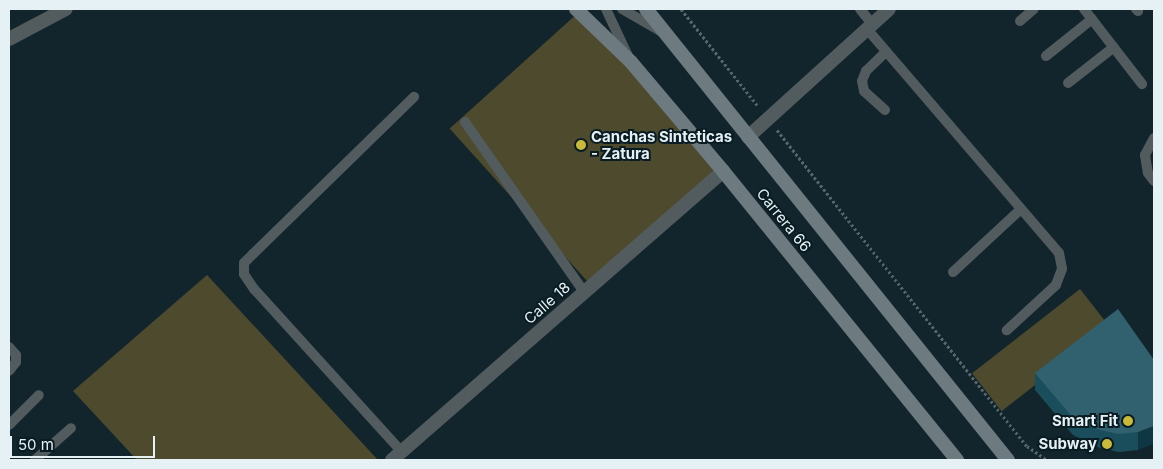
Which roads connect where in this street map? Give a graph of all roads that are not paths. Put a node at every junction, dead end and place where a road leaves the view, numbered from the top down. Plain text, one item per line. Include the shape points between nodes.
1 (66, 9) edge
2 (576, 9) edge
3 (606, 9) edge
4 (622, 9) edge
5 (646, 9) edge
6 (860, 9) edge
7 (889, 9) edge
8 (1034, 9) edge
9 (1084, 9) edge
10 (1092, 18) junction
11 (1020, 21) dead end
12 (869, 26) junction
13 (667, 36) junction
14 (9, 39) edge
15 (1114, 47) junction
16 (886, 52) junction
17 (1046, 56) dead end
18 (630, 62) junction
19 (1068, 83) dead end
20 (1142, 84) dead end
21 (414, 97) dead end
22 (885, 110) dead end
23 (465, 122) dead end
24 (748, 137) junction
25 (1154, 138) edge
26 (723, 172) junction
27 (1154, 181) edge
28 (1020, 210) junction
29 (954, 272) dead end
30 (584, 292) junction
31 (1008, 330) dead end
32 (9, 347) edge
33 (9, 371) edge
34 (39, 395) dead end
35 (9, 425) edge
36 (70, 428) dead end
37 (397, 456) edge
38 (35, 460) edge
39 (957, 460) edge
40 (1008, 460) edge

1 - 14 street
2 - 18 main road, Carrera 66
3 - 18 lane
4 - 13 lane
5 - 13 main road, Carrera 66
6 - 12 lane
7 - 12 street
8 - 11 lane
9 - 10 lane
10 - 15 lane
10 - 17 lane
12 - 16 lane
12 - 24 street
13 - 24 main road, Carrera 66
15 - 19 lane
15 - 20 lane
16 - 22 lane via 866,72 862,81 864,91
16 - 28 lane
18 - 26 main road, Carrera 66
21 - 37 lane via 244,263 244,274 254,289
23 - 30 lane
24 - 40 main road, Carrera 66
25 - 27 lane via 1145,155 1148,173
26 - 30 street, Calle 18
26 - 39 main road, Carrera 66
28 - 29 lane
28 - 31 lane via 1059,253 1062,270 1056,284
30 - 37 street, Calle 18
32 - 33 lane via 16,355 16,362
34 - 35 lane
36 - 38 lane

